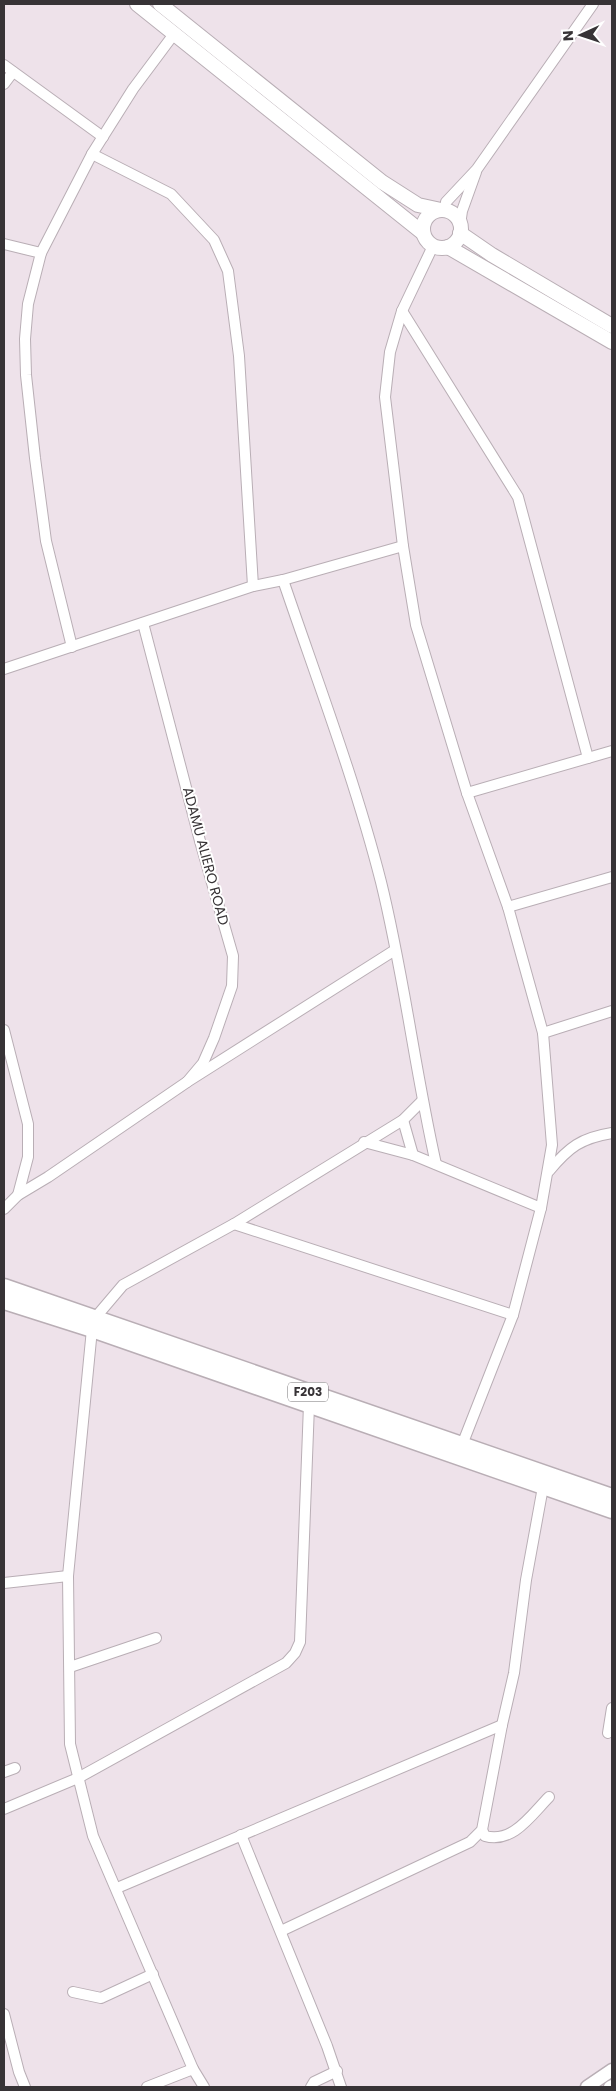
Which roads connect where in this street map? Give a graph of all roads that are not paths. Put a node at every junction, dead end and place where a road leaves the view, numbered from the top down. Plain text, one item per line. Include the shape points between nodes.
1 (137, 4) edge
2 (160, 4) edge
3 (593, 4) edge
4 (172, 14) junction
5 (169, 30) junction
6 (4, 65) edge
7 (13, 72) junction
8 (4, 84) edge
9 (103, 137) junction
10 (92, 154) junction
11 (477, 169) junction
12 (443, 210) junction
13 (460, 229) junction
14 (423, 233) junction
15 (4, 244) edge
16 (433, 246) junction
17 (448, 247) junction
18 (41, 253) junction
19 (402, 311) junction
20 (612, 326) edge
21 (612, 342) edge
22 (403, 546) junction
23 (283, 580) junction
24 (253, 586) junction
25 (144, 623) junction
26 (72, 647) junction
27 (4, 668) edge
28 (612, 751) edge
29 (588, 758) junction
30 (467, 793) junction
31 (612, 877) edge
32 (508, 907) junction
33 (395, 950) junction
34 (612, 1011) edge
35 (4, 1030) edge
36 (543, 1033) junction
37 (186, 1082) junction
38 (422, 1101) junction
39 (403, 1120) junction
40 (612, 1133) edge
41 (364, 1142) junction
42 (413, 1155) junction
43 (436, 1164) junction
44 (548, 1172) junction
45 (18, 1195) junction
46 (541, 1208) junction
47 (4, 1209) edge
48 (234, 1224) junction
49 (4, 1287) edge
50 (4, 1301) edge
51 (513, 1315) junction
52 (94, 1324) junction
53 (309, 1405) junction
54 (462, 1445) junction
55 (543, 1486) junction
56 (612, 1497) edge
57 (612, 1510) edge
58 (68, 1576) junction
59 (4, 1583) edge
60 (156, 1638) dead end
61 (70, 1667) junction
62 (612, 1708) edge
63 (502, 1725) junction
64 (608, 1733) dead end
65 (15, 1768) dead end
66 (4, 1772) edge
67 (78, 1778) junction
68 (550, 1797) dead end
69 (4, 1809) edge
70 (482, 1830) junction
71 (241, 1835) junction
72 (117, 1888) junction
73 (280, 1931) junction
74 (153, 1974) junction
75 (72, 1992) dead end
76 (4, 2014) edge
77 (193, 2069) junction
78 (612, 2070) edge
79 (337, 2071) junction
80 (25, 2087) edge
81 (147, 2087) edge
82 (204, 2087) edge
83 (311, 2087) edge
84 (341, 2087) edge
85 (587, 2087) edge

1 - 5 main road
2 - 4 main road
3 - 11 street
4 - 5 main road
4 - 12 main road via 382,182 418,205
5 - 9 street
5 - 14 main road
6 - 7 street
7 - 8 street
7 - 9 street
9 - 10 street
10 - 18 street
10 - 24 street via 171,194 214,240 228,271 239,356
11 - 12 street via 446,202
11 - 13 street via 462,211
12 - 13 main road via 457,218
12 - 14 main road via 427,216
13 - 17 main road via 454,244
13 - 20 main road via 492,255
14 - 16 main road
15 - 18 street
16 - 17 main road
16 - 19 street
17 - 21 main road
18 - 26 street via 28,304 26,374 46,541
19 - 22 street via 390,352 385,397
19 - 29 street via 518,497
22 - 23 street
22 - 30 street via 416,625
23 - 24 street
23 - 33 street via 365,821
24 - 25 street
25 - 26 street
25 - 37 street, ADAMU ALIERO ROAD via 233,956 232,986 214,1038 203,1063
26 - 27 street
28 - 29 street
29 - 30 street
30 - 32 street
31 - 32 street
32 - 36 street
33 - 37 street
33 - 38 street
34 - 36 street
35 - 45 street via 28,1124 28,1157
36 - 44 street via 552,1145
37 - 45 street
38 - 39 street
38 - 43 street
39 - 41 street
39 - 42 street
40 - 44 street via 580,1142 565,1152
41 - 42 street
41 - 48 street
42 - 43 street
43 - 46 street
44 - 46 street
45 - 47 street
46 - 51 street
48 - 51 street
48 - 52 street via 123,1284
49 - 52 main road, F203
50 - 52 main road, F203
51 - 54 street
52 - 53 main road, F203
52 - 54 main road, F203
52 - 58 street
53 - 55 main road, F203
53 - 67 street via 300,1642 295,1653 286,1663
54 - 56 main road, F203
55 - 57 main road, F203
55 - 63 street via 514,1673
58 - 59 street
58 - 61 street
60 - 61 street
61 - 67 street via 70,1744
62 - 64 street
63 - 70 street
63 - 71 street
65 - 66 street
67 - 69 street
67 - 72 street via 93,1836
68 - 70 street via 514,1832 504,1837 485,1836
70 - 73 street via 470,1842
71 - 72 street
71 - 73 street
72 - 74 street
73 - 79 street
74 - 75 street via 101,1998
74 - 77 street
76 - 80 street
77 - 81 street
77 - 82 street
78 - 85 street
79 - 83 street via 314,2082
79 - 84 street

